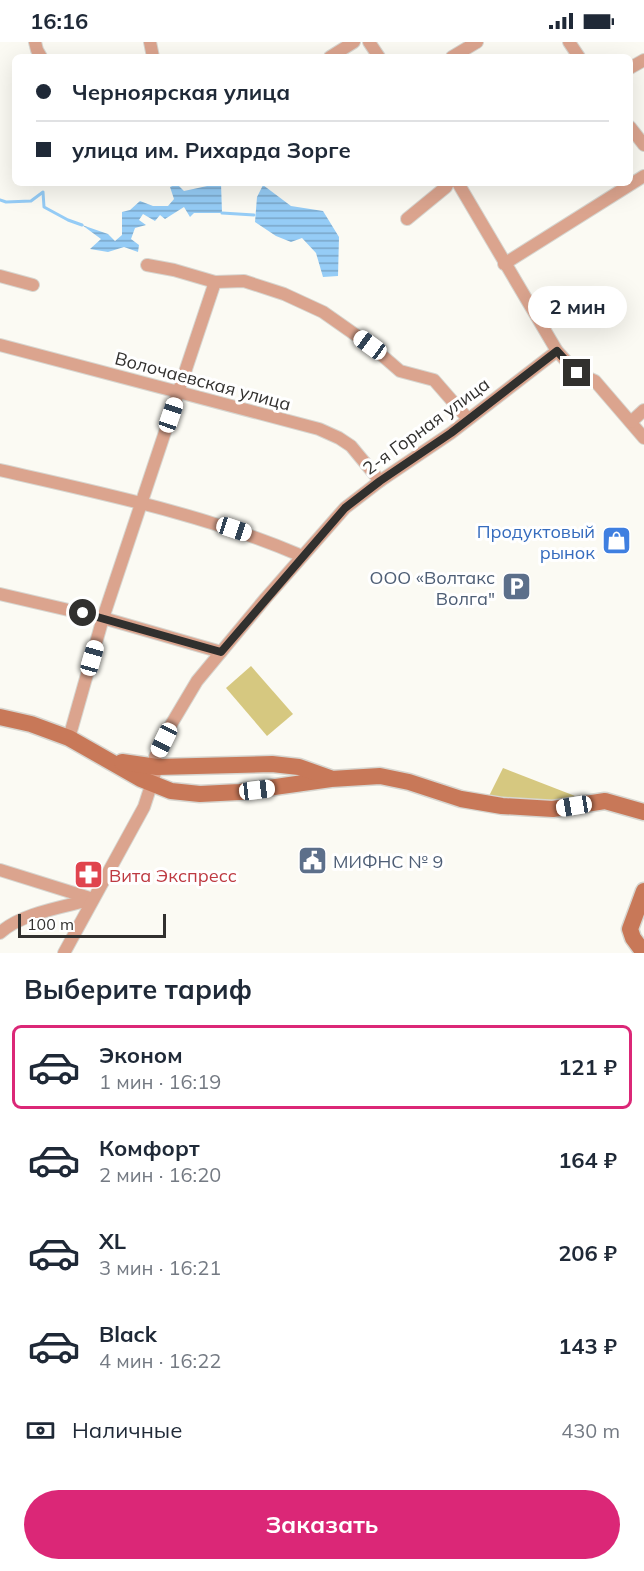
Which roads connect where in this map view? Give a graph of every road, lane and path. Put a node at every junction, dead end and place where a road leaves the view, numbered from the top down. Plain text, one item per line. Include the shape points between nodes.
1 (354, 42) edge
2 (477, 42) edge
3 (335, 54) edge
4 (457, 54) edge
5 (633, 132) edge
6 (644, 145) edge
7 (446, 186) edge
8 (460, 186) edge
9 (628, 186) edge
10 (407, 219) dead end
11 (504, 264) junction
12 (147, 265) dead end
13 (0, 276) edge
14 (215, 282) junction
15 (33, 285) dead end
16 (0, 345) edge
17 (557, 351) junction
18 (178, 393) junction
19 (644, 410) edge
20 (468, 419) junction
21 (631, 422) junction
22 (644, 438) edge
23 (0, 470) edge
24 (380, 481) junction
25 (141, 502) junction
26 (302, 556) junction
27 (0, 594) edge
28 (104, 618) junction
29 (221, 652) junction
30 (0, 717) edge
31 (69, 738) junction
32 (155, 775) junction
33 (331, 778) junction
34 (644, 812) edge
35 (0, 870) edge
36 (644, 891) edge
37 (93, 899) junction
38 (0, 933) edge
39 (64, 953) edge
40 (644, 953) edge

1 - 3 street
2 - 4 street
5 - 6 street
7 - 10 street
8 - 11 street
9 - 11 street
11 - 17 street
12 - 14 street
13 - 15 street
14 - 18 street
14 - 20 street via 244,281 323,312 400,371 434,380
16 - 18 street, Волочаевская улица
17 - 20 street, 2-я Горная улица
17 - 21 street via 577,373 595,381
18 - 24 street, Волочаевская улица via 319,429 351,446
18 - 25 street
19 - 21 street
20 - 24 street, 2-я Горная улица
21 - 22 street
23 - 25 street
24 - 26 street, 2-я Горная улица via 345,508
25 - 26 street via 256,536
25 - 28 street
26 - 29 street, 2-я Горная улица
27 - 28 street
28 - 29 street
28 - 31 street
29 - 32 street, 2-я Горная улица via 197,681 172,723 155,757
30 - 31 street
31 - 32 street via 103,758
32 - 33 street via 272,764 299,767
32 - 33 street via 171,791 200,794 274,788
32 - 37 street, 2-я Горная улица via 139,816
33 - 34 street via 387,776 461,799 515,808 553,809 605,801
35 - 37 street
36 - 40 street via 630,929
37 - 38 street via 22,918
37 - 39 street, 2-я Горная улица

